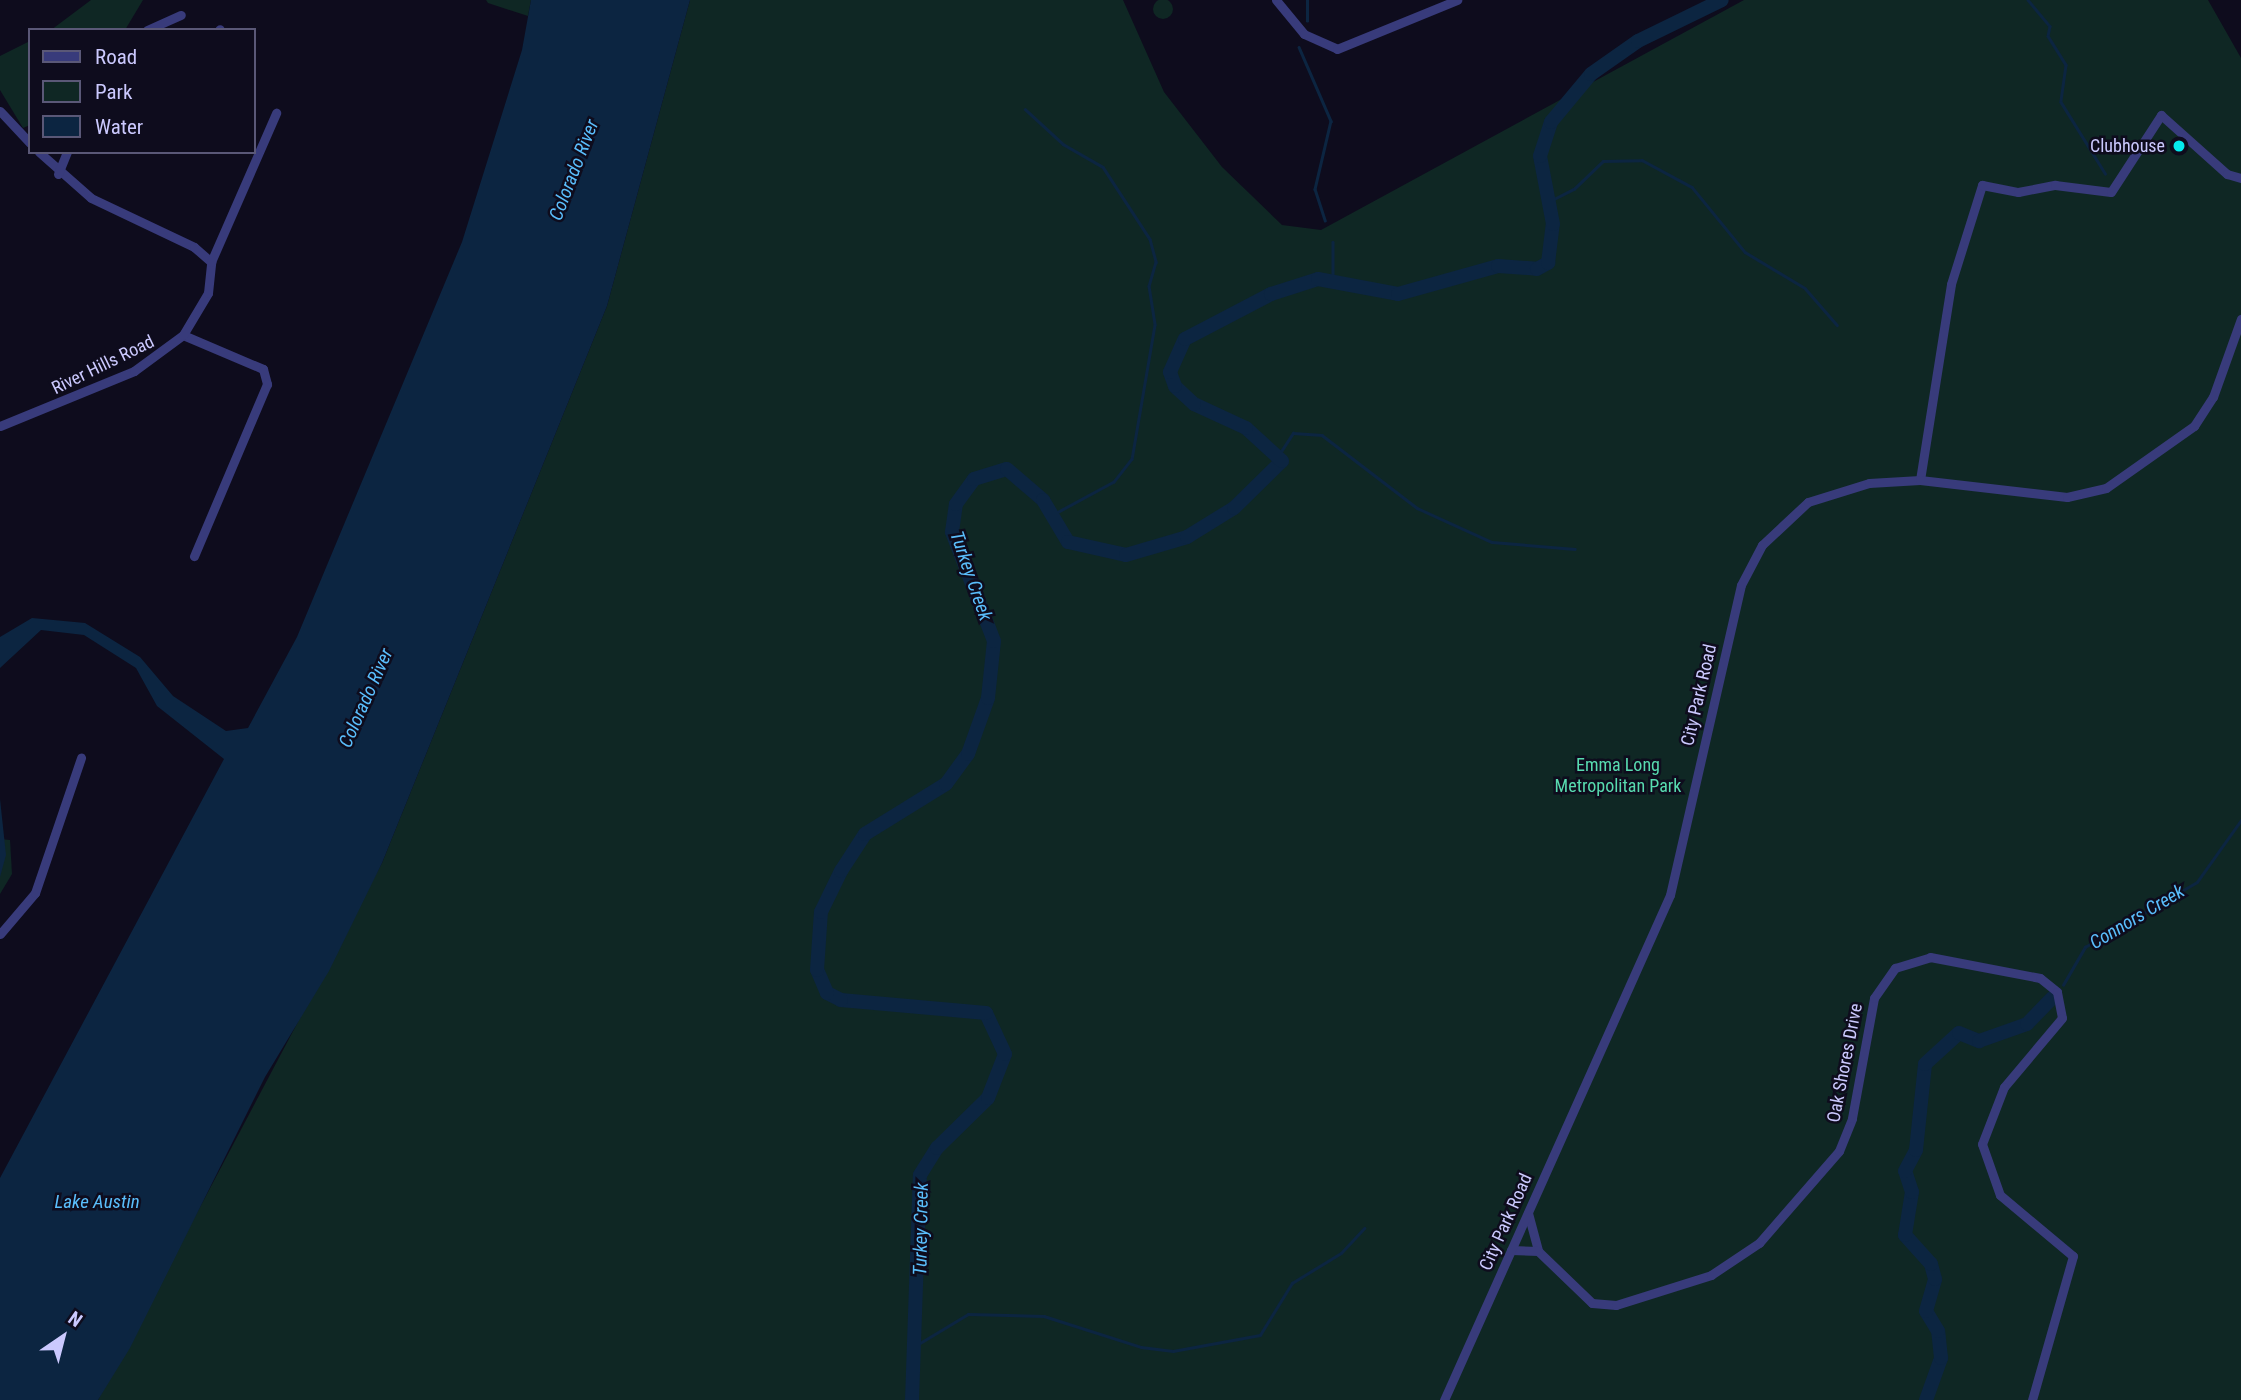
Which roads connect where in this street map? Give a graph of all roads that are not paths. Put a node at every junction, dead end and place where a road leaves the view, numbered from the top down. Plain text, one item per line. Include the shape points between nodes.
1 (1276, 0) edge
2 (1457, 0) edge
3 (181, 15) dead end
4 (161, 23) junction
5 (151, 28) edge
6 (169, 28) edge
7 (0, 111) edge
8 (276, 113) dead end
9 (28, 141) edge
10 (41, 154) edge
11 (66, 154) edge
12 (58, 174) junction
13 (2241, 178) edge
14 (211, 262) junction
15 (2241, 319) edge
16 (183, 335) junction
17 (0, 426) edge
18 (1920, 480) junction
19 (194, 556) dead end
20 (81, 758) dead end
21 (0, 934) edge
22 (1528, 1211) junction
23 (1511, 1250) junction
24 (1538, 1251) junction
25 (1444, 1400) edge
26 (2032, 1400) edge

1 - 2 street via 1304,34 1337,49
3 - 4 street
4 - 5 street
4 - 6 street
7 - 9 street
8 - 14 street, River Hills Road
10 - 12 street
11 - 12 street
12 - 14 street
13 - 18 street via 2227,174 2161,115 2111,192 1982,186 1951,284
14 - 16 street, River Hills Road via 208,293
15 - 18 street, City Park Road via 2213,397 2194,426 2114,484 2067,497
16 - 17 street, River Hills Road via 134,371
16 - 19 street via 263,369 267,384
18 - 22 street, City Park Road via 1850,486 1808,502 1771,533 1747,570 1670,895
20 - 21 street via 36,893
22 - 23 street, City Park Road
22 - 24 street, Oak Shores Drive
23 - 24 street
23 - 25 street, City Park Road
24 - 26 street, Oak Shores Drive via 1567,1285 1598,1306 1678,1288 1725,1268 1759,1243 1839,1151 1852,1118 1874,998 1895,968 1930,957 2040,978 2057,992 2062,1018 2004,1087 1982,1144 2000,1195 2073,1256

